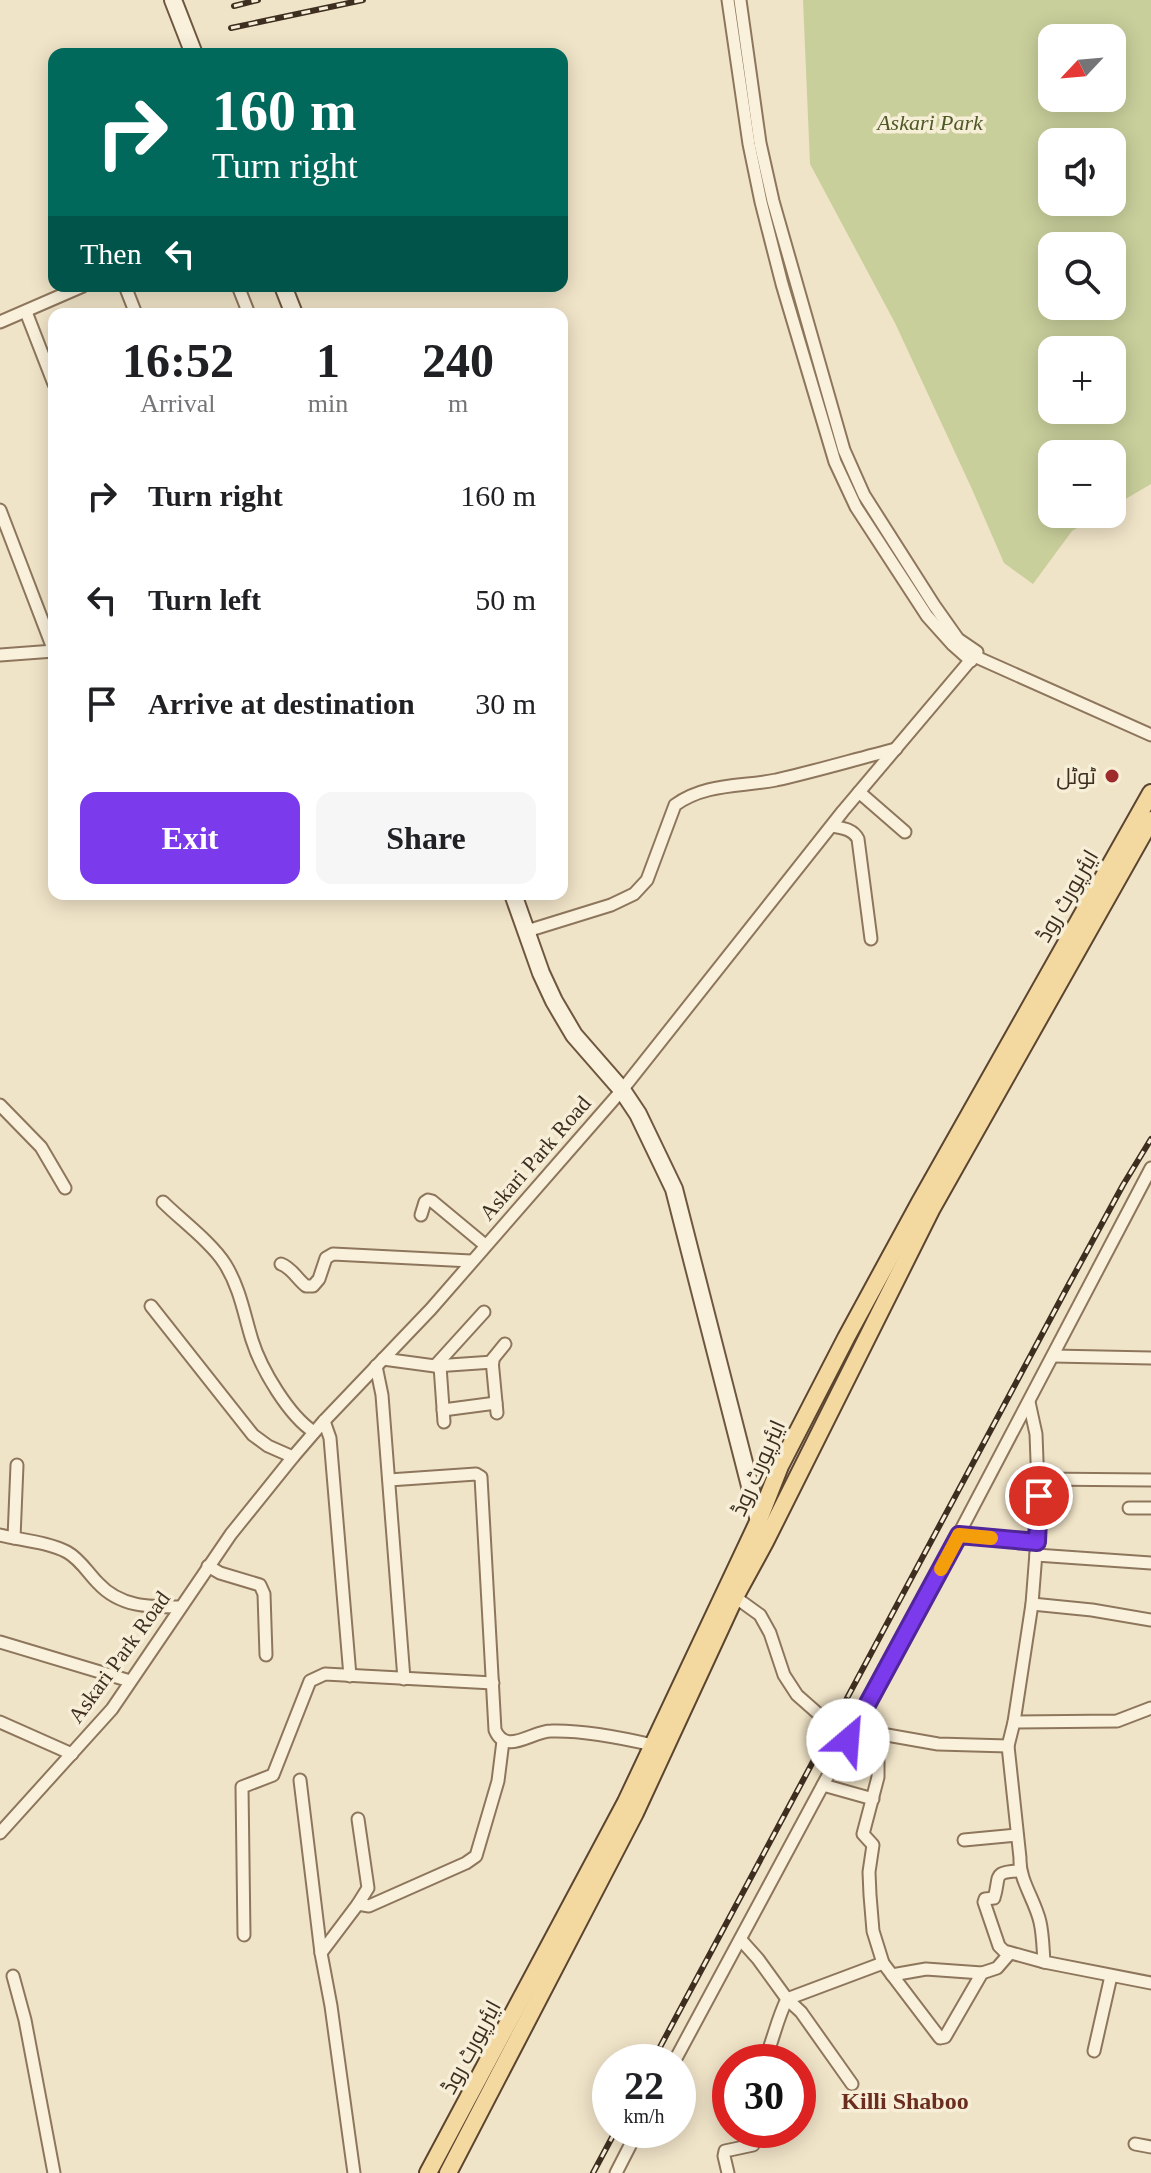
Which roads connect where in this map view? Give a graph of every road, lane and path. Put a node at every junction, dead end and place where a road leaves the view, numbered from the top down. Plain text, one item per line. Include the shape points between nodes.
1 (173, 0) edge
2 (728, 0) edge
3 (740, 0) edge
4 (192, 48) edge
5 (70, 292) edge
6 (26, 312) junction
7 (0, 322) edge
8 (48, 369) edge
9 (0, 510) edge
10 (48, 635) edge
11 (48, 651) edge
12 (0, 655) edge
13 (974, 656) junction
14 (1151, 735) edge
15 (896, 749) junction
16 (859, 792) junction
17 (1151, 793) edge
18 (1151, 820) edge
19 (832, 826) junction
20 (905, 832) dead end
21 (515, 900) edge
22 (527, 931) junction
23 (871, 939) dead end
24 (622, 1090) junction
25 (0, 1105) edge
26 (1151, 1168) edge
27 (65, 1188) dead end
28 (163, 1202) dead end
29 (421, 1215) dead end
30 (485, 1245) junction
31 (471, 1261) junction
32 (281, 1264) dead end
33 (151, 1306) dead end
34 (484, 1312) dead end
35 (505, 1344) dead end
36 (1053, 1356) junction
37 (1151, 1358) edge
38 (493, 1362) junction
39 (379, 1363) junction
40 (437, 1366) junction
41 (1029, 1401) junction
42 (324, 1421) junction
43 (314, 1432) junction
44 (293, 1457) junction
45 (17, 1465) dead end
46 (1038, 1479) junction
47 (389, 1480) junction
48 (1151, 1480) edge
49 (1129, 1508) dead end
50 (1151, 1508) edge
51 (758, 1522) junction
52 (0, 1535) edge
53 (959, 1535) junction
54 (14, 1538) junction
55 (765, 1542) junction
56 (1037, 1542) junction
57 (1036, 1555) junction
58 (1151, 1563) edge
59 (208, 1566) junction
60 (735, 1597) junction
61 (1032, 1604) junction
62 (179, 1607) junction
63 (1151, 1620) edge
64 (0, 1642) edge
65 (266, 1655) dead end
66 (350, 1676) junction
67 (404, 1679) junction
68 (130, 1681) junction
69 (493, 1683) junction
70 (1151, 1708) edge
71 (0, 1722) edge
72 (1014, 1722) junction
73 (850, 1734) junction
74 (876, 1734) junction
75 (503, 1741) junction
76 (653, 1745) junction
77 (1008, 1746) junction
78 (72, 1754) junction
79 (300, 1780) dead end
80 (823, 1785) junction
81 (873, 1799) junction
82 (358, 1819) dead end
83 (0, 1833) edge
84 (1017, 1835) junction
85 (964, 1840) dead end
86 (1020, 1871) junction
87 (358, 1904) junction
88 (244, 1935) dead end
89 (741, 1940) junction
90 (321, 1953) junction
91 (1010, 1953) junction
92 (1044, 1962) junction
93 (883, 1963) junction
94 (982, 1973) junction
95 (892, 1975) junction
96 (13, 1976) dead end
97 (1111, 1976) junction
98 (1151, 1983) edge
99 (787, 1999) junction
100 (684, 2044) edge
101 (772, 2044) edge
102 (1094, 2051) dead end
103 (852, 2084) dead end
104 (1135, 2144) dead end
105 (1151, 2147) edge
106 (629, 2148) edge
107 (739, 2148) edge
108 (54, 2173) edge
109 (354, 2173) edge
110 (428, 2173) edge
111 (448, 2173) edge
112 (616, 2173) edge
113 (728, 2173) edge

1 - 4 street
2 - 13 street via 761,202 835,462 856,507 927,616 953,645
3 - 13 street via 773,201 844,450 864,495 934,605
5 - 6 street
6 - 7 street
6 - 8 street
9 - 10 street
11 - 12 street
13 - 14 street
13 - 15 street, Askari Park Road
15 - 16 street, Askari Park Road
15 - 22 street via 685,797 675,805 647,880 634,894
16 - 19 street, Askari Park Road
16 - 20 street
17 - 51 main road, ایئرپورٹ روڈ via 868,1297 780,1466
18 - 55 main road, ایئرپورٹ روڈ via 932,1208
19 - 23 street via 858,839
19 - 24 street, Askari Park Road
21 - 22 street
22 - 24 street via 541,973 574,1035
24 - 30 street, Askari Park Road
24 - 51 street via 674,1189
25 - 27 street via 41,1147
26 - 36 street
28 - 43 street via 224,1262 261,1362 294,1414
29 - 30 street via 425,1202 432,1201
30 - 31 street, Askari Park Road
31 - 32 street via 333,1254 313,1286
31 - 39 street, Askari Park Road
33 - 44 street via 253,1435
34 - 40 street
35 - 38 street
36 - 37 street
36 - 41 street
38 - 40 street
38 - 40 street via 497,1408 443,1416
39 - 40 street
39 - 42 street, Askari Park Road
39 - 47 street
41 - 46 street
41 - 53 street
42 - 43 street, Askari Park Road
42 - 66 street via 330,1438
43 - 44 street, Askari Park Road
44 - 59 street, Askari Park Road
45 - 54 street
46 - 48 street
46 - 56 street
47 - 67 street
47 - 69 street via 481,1477
49 - 50 street
51 - 55 street
51 - 76 main road, ایئرپورٹ روڈ
52 - 54 street
53 - 56 street
53 - 73 street
54 - 62 street via 69,1553 107,1592 127,1603
55 - 60 main road, ایئرپورٹ روڈ
56 - 57 street
57 - 58 street
57 - 61 street
59 - 62 street, Askari Park Road
59 - 65 street via 260,1585
60 - 73 street via 760,1615 797,1695
60 - 111 main road, ایئرپورٹ روڈ via 635,1813
61 - 63 street
61 - 72 street
62 - 68 street, Askari Park Road
64 - 68 street
66 - 67 street
66 - 88 street via 325,1674 310,1681 273,1775 242,1787
67 - 69 street
68 - 78 street, Askari Park Road
69 - 75 street via 495,1730
70 - 72 street via 1117,1721
71 - 78 street
72 - 77 street
73 - 74 street
73 - 80 street
74 - 77 street via 938,1744
74 - 81 street
75 - 76 street via 551,1731
75 - 87 street via 498,1781 476,1856 369,1906
76 - 110 main road, ایئرپورٹ روڈ
77 - 84 street
78 - 83 street, Askari Park Road
79 - 90 street
80 - 81 street
80 - 89 street
81 - 93 street via 863,1834 873,1845 873,1931
82 - 87 street via 368,1888
84 - 85 street
84 - 86 street
86 - 91 street via 999,1873 994,1898 984,1902 999,1946
86 - 92 street via 1040,1923
87 - 90 street
89 - 99 street
89 - 100 street
90 - 109 street
91 - 92 street
91 - 94 street via 997,1968
92 - 97 street
93 - 95 street
93 - 99 street
94 - 95 street via 926,1969
94 - 95 street via 940,2038
96 - 108 street
97 - 98 street
97 - 102 street
99 - 101 street
99 - 103 street
104 - 105 street
106 - 112 street
107 - 113 street via 725,2151

